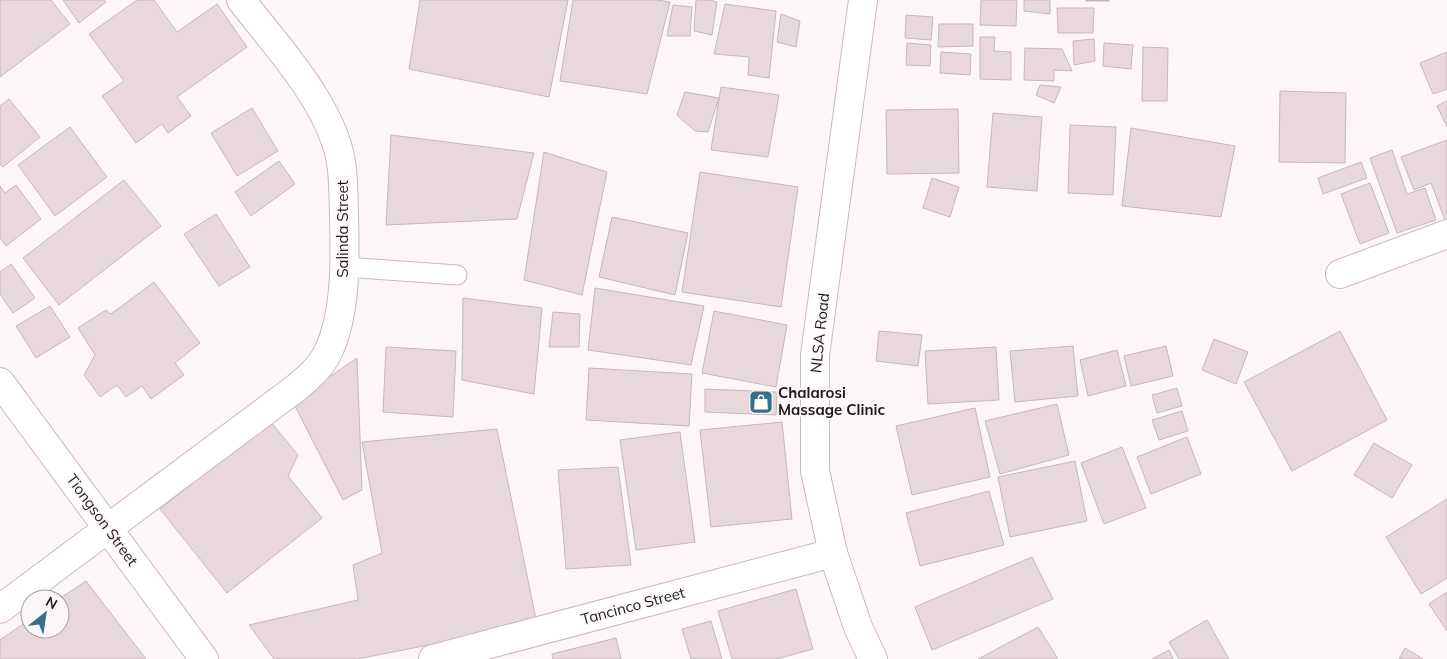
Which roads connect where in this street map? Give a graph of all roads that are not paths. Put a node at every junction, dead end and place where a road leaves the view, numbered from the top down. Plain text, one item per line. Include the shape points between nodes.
1 (241, 0) edge
2 (863, 0) edge
3 (1447, 234) edge
4 (345, 267) junction
5 (1340, 274) dead end
6 (457, 275) dead end
7 (0, 382) edge
8 (108, 528) junction
9 (833, 553) junction
10 (0, 609) edge
11 (204, 659) edge
12 (434, 659) edge
13 (873, 659) edge

1 - 4 street, Salinda Street via 305,82 337,145 343,175
2 - 9 street, NLSA Road via 815,355 815,471
3 - 5 street
4 - 6 lane
4 - 8 street, Salinda Street via 336,329 328,352 313,373
7 - 8 street, Tiongson Street
8 - 10 street, Salinda Street
8 - 11 street, Tiongson Street
9 - 12 street, Tancinco Street
9 - 13 street, NLSA Road via 858,627

